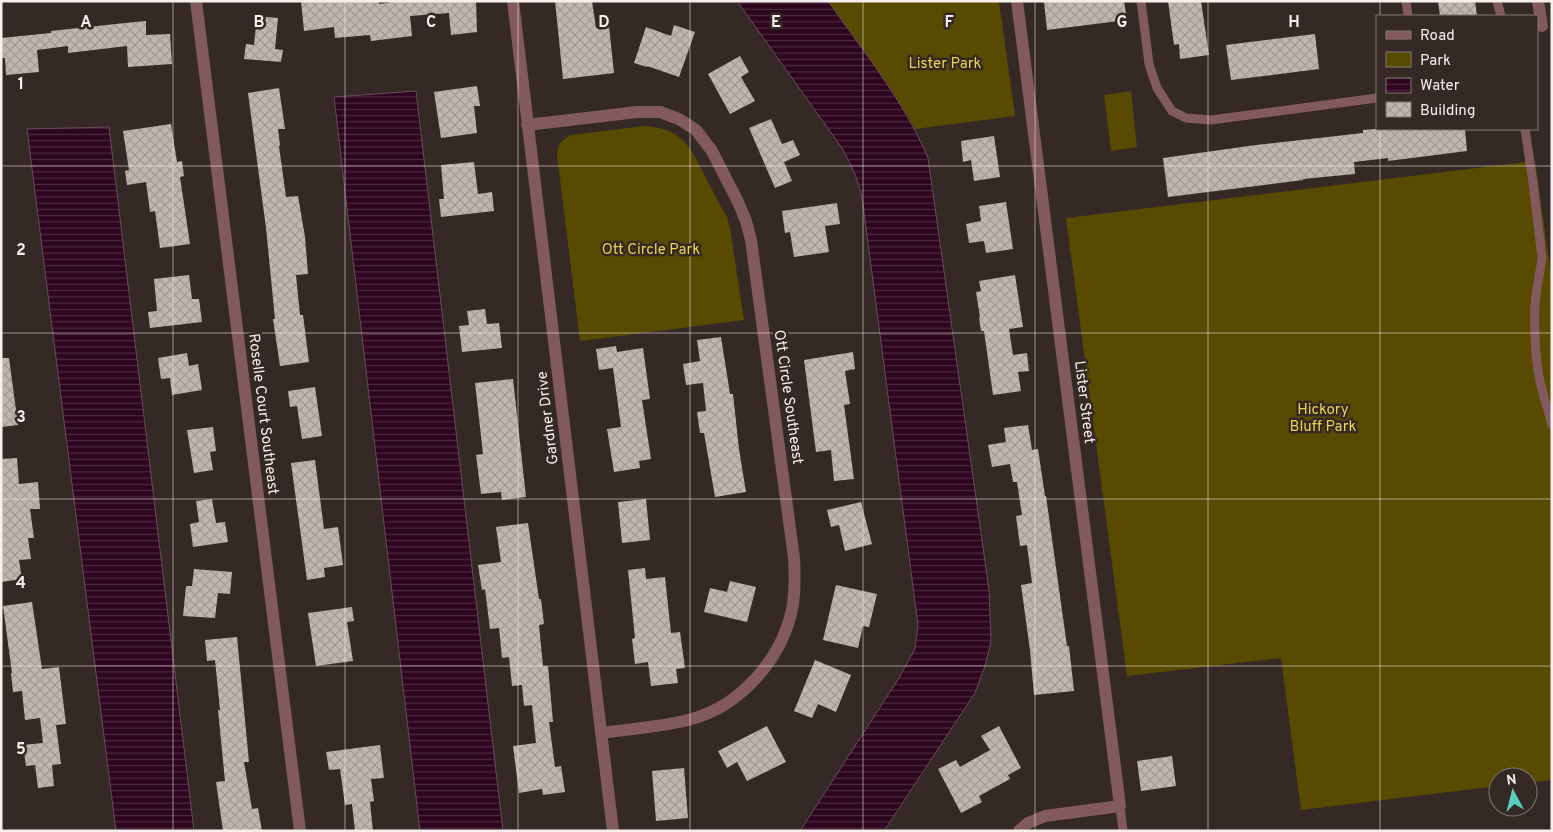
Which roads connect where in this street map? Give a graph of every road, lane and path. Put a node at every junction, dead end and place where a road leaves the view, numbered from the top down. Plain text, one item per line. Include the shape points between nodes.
1 (196, 1) edge
2 (513, 1) edge
3 (1018, 1) edge
4 (1141, 1) edge
5 (1406, 1) edge
6 (1497, 1) edge
7 (1538, 1) edge
8 (1408, 15) edge
9 (1501, 15) edge
10 (1542, 26) dead end
11 (1376, 98) edge
12 (527, 125) junction
13 (1525, 130) edge
14 (1552, 425) edge
15 (601, 733) junction
16 (1120, 806) junction
17 (300, 831) edge
18 (614, 831) edge
19 (1019, 831) edge
20 (1123, 831) edge

1 - 17 street, Roselle Court Southeast
2 - 12 street, Gardner Drive
3 - 16 street, Lister Street
4 - 11 lane via 1149,64 1157,88 1172,112 1186,118 1211,120
5 - 8 lane
6 - 9 lane
7 - 10 street
12 - 15 street, Gardner Drive
12 - 15 street, Ott Circle Southeast via 660,112 696,130 712,151 746,220 751,240 794,558 793,605 787,627 765,668 749,685 732,700 690,720
13 - 14 lane via 1542,258 1535,306 1536,360
15 - 18 street, Gardner Drive
16 - 19 street via 1045,816
16 - 20 lane

